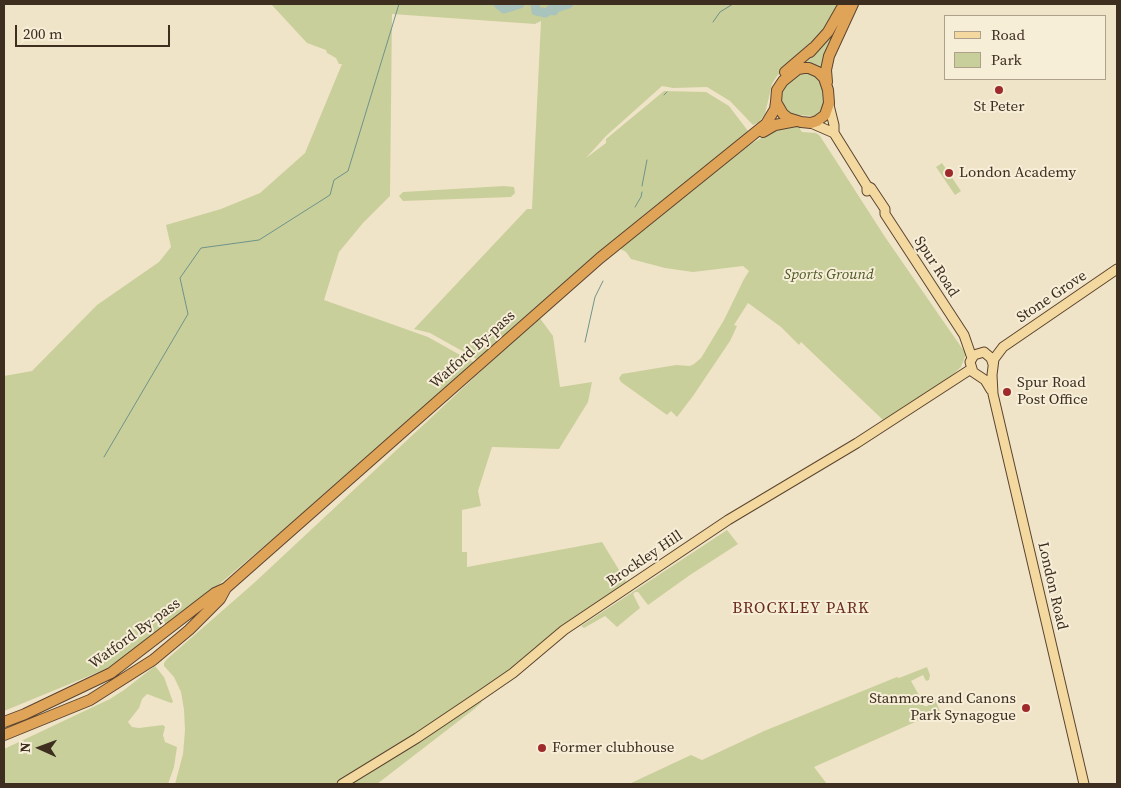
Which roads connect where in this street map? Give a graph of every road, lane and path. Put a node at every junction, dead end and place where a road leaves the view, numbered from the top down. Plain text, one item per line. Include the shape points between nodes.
1 (844, 4) edge
2 (853, 4) edge
3 (813, 48) junction
4 (787, 76) junction
5 (826, 82) junction
6 (776, 102) junction
7 (829, 105) junction
8 (797, 121) junction
9 (811, 123) junction
10 (834, 133) junction
11 (746, 141) junction
12 (1117, 269) edge
13 (964, 336) junction
14 (1003, 347) junction
15 (983, 352) junction
16 (972, 358) junction
17 (993, 366) junction
18 (971, 369) junction
19 (979, 375) junction
20 (993, 394) junction
21 (226, 588) junction
22 (99, 680) junction
23 (4, 715) edge
24 (4, 722) edge
25 (4, 735) edge
26 (342, 784) edge
27 (1084, 784) edge

1 - 3 highway via 828,32
2 - 5 highway via 827,63
3 - 4 highway
3 - 11 highway via 777,81 767,115
4 - 5 highway via 798,69 809,68 818,72
4 - 6 highway via 777,90
5 - 7 highway
6 - 8 highway via 782,114
6 - 11 highway, Watford By-pass via 771,118
7 - 9 highway via 822,118
7 - 10 main road, Spur Road
8 - 9 highway
8 - 11 highway, Watford By-pass via 775,125
9 - 10 main road
10 - 13 main road, Spur Road
11 - 21 highway, Watford By-pass via 600,258
12 - 14 main road, Stone Grove
13 - 15 main road, Spur Road
13 - 16 main road, Spur Road
14 - 15 main road, Stone Grove
14 - 17 main road, Stone Grove via 995,356
15 - 16 main road
15 - 17 main road via 991,358
16 - 18 main road
17 - 19 main road via 986,375
17 - 20 main road, London Road
18 - 19 main road
18 - 26 main road, Brockley Hill via 728,520 564,630 481,695
19 - 20 main road, London Road
20 - 27 main road, London Road
21 - 22 highway, Watford By-pass
21 - 25 highway, Watford By-pass via 220,599 153,660 90,700
22 - 23 highway
22 - 24 highway, Watford By-pass

